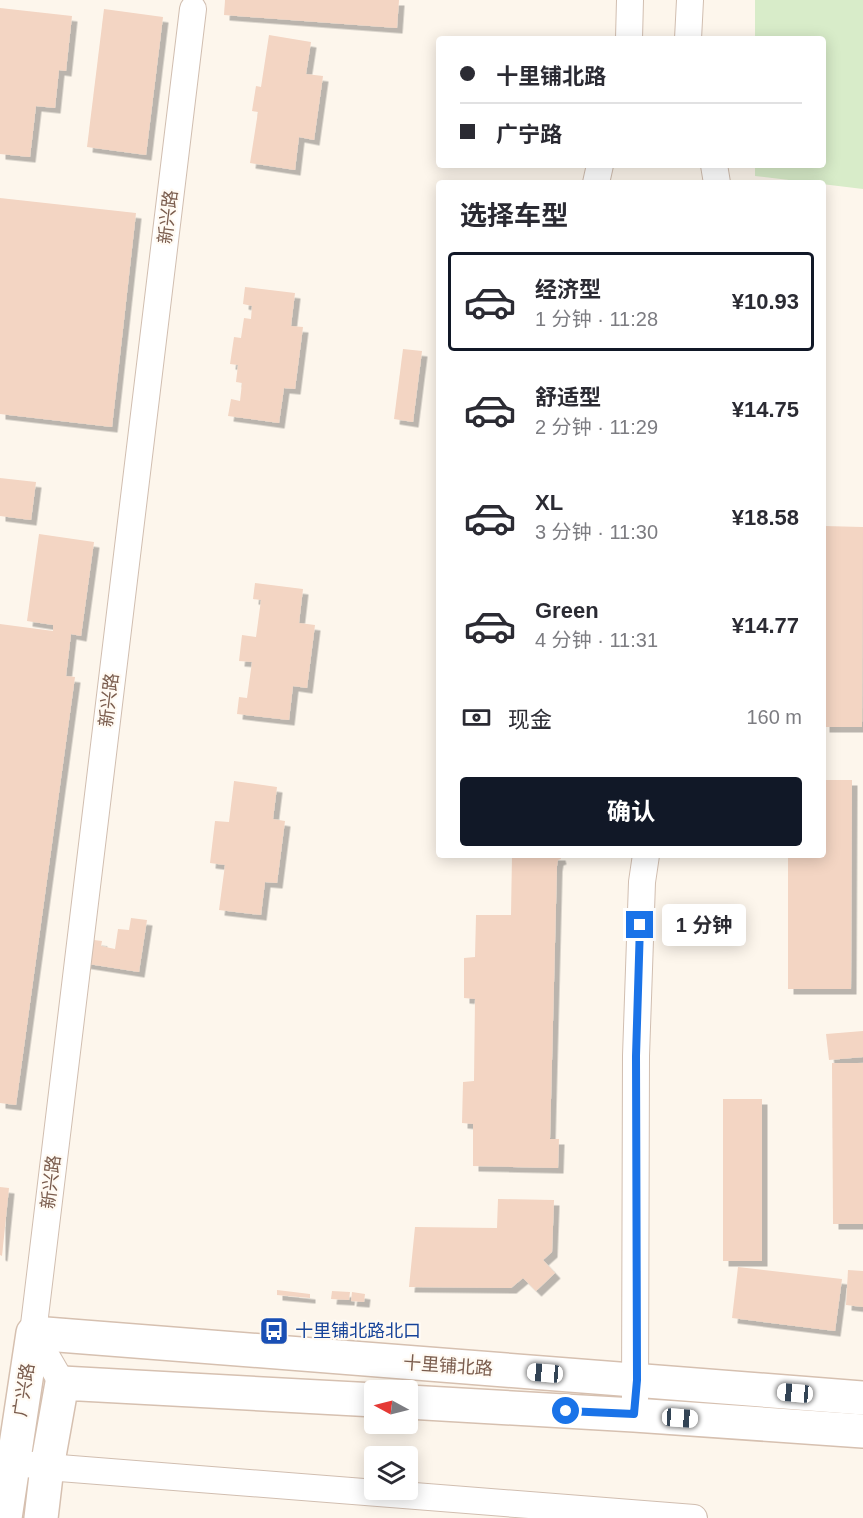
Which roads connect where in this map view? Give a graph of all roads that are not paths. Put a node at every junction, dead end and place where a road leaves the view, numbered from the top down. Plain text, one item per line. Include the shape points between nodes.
1 (630, 0) edge
2 (690, 0) edge
3 (193, 9) dead end
4 (629, 36) edge
5 (688, 36) edge
6 (638, 858) edge
7 (646, 858) edge
8 (642, 882) junction
9 (33, 1333) junction
10 (637, 1380) junction
11 (62, 1383) junction
12 (863, 1398) edge
13 (364, 1399) edge
14 (418, 1403) edge
15 (634, 1414) junction
16 (9, 1427) edge
17 (863, 1431) edge
18 (12, 1462) junction
19 (47, 1467) junction
20 (5, 1518) edge
21 (41, 1518) edge
22 (694, 1518) edge

1 - 4 street
2 - 5 street
3 - 9 street, 新兴路
6 - 8 street
7 - 8 street
8 - 10 street via 636,1056
9 - 10 street, 十里铺北路
9 - 11 street
9 - 16 street, 广兴路
10 - 12 street, 十里铺北路
10 - 15 street
11 - 13 street
11 - 19 street, 广兴路
14 - 15 street, 十里铺北路
15 - 17 street, 十里铺北路
16 - 18 street, 广兴路
18 - 19 street
18 - 20 street, 广兴路
19 - 21 street, 广兴路
19 - 22 street

